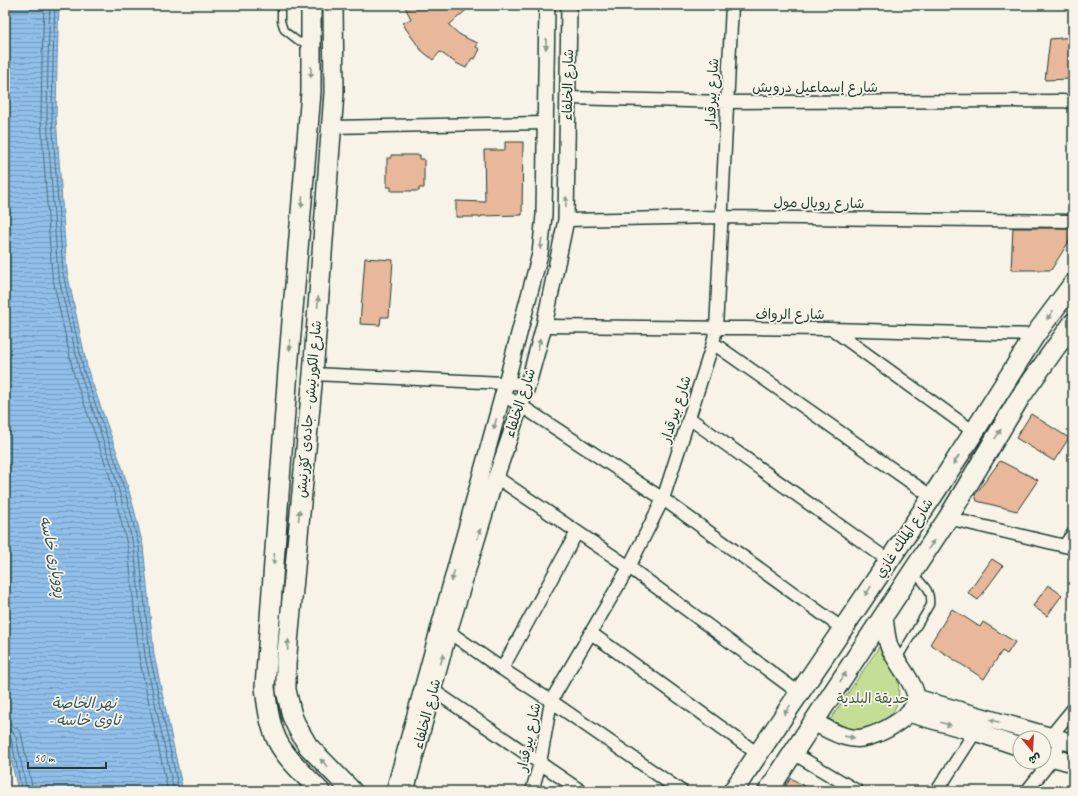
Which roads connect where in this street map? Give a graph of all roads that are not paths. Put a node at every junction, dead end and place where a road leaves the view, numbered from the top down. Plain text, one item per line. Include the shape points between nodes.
1 (281, 5) edge
2 (311, 5) edge
3 (333, 5) edge
4 (547, 5) edge
5 (569, 5) edge
6 (732, 5) edge
7 (311, 44) junction
8 (568, 98) junction
9 (1069, 100) edge
10 (727, 102) junction
11 (545, 123) junction
12 (331, 127) junction
13 (721, 217) junction
14 (566, 220) junction
15 (1073, 221) edge
16 (1073, 284) edge
17 (1073, 323) edge
18 (544, 326) junction
19 (716, 328) junction
20 (832, 329) junction
21 (1036, 335) junction
22 (713, 343) junction
23 (313, 374) junction
24 (528, 384) junction
25 (1002, 388) junction
26 (505, 389) junction
27 (1019, 399) junction
28 (520, 405) junction
29 (690, 418) junction
30 (974, 432) junction
31 (496, 477) junction
32 (932, 497) junction
33 (662, 499) junction
34 (948, 518) junction
35 (577, 532) junction
36 (1073, 534) edge
37 (1068, 547) edge
38 (888, 560) junction
39 (629, 567) junction
40 (913, 572) junction
41 (272, 585) junction
42 (292, 587) junction
43 (884, 616) junction
44 (843, 629) junction
45 (449, 632) junction
46 (591, 633) junction
47 (897, 661) junction
48 (502, 669) junction
49 (434, 691) junction
50 (799, 693) junction
51 (916, 698) junction
52 (551, 701) junction
53 (1073, 709) edge
54 (908, 713) junction
55 (814, 722) junction
56 (975, 732) junction
57 (1061, 740) edge
58 (1012, 744) edge
59 (1052, 752) edge
60 (793, 753) junction
61 (758, 754) junction
62 (1052, 757) edge
63 (540, 763) junction
64 (1073, 763) edge
65 (1040, 770) edge
66 (320, 791) edge
67 (352, 791) edge
68 (394, 791) edge
69 (406, 791) edge
70 (532, 791) edge
71 (581, 791) edge
72 (681, 791) edge
73 (733, 791) edge
74 (768, 791) edge
75 (857, 791) edge
76 (937, 791) edge
77 (1027, 791) edge

1 - 7 lane via 284,30 298,41
2 - 7 main road, شارع الكورنيش - جادەی کۆرنیش
3 - 12 main road, شارع الكورنيش - جادەی کۆرنیش via 334,93
4 -> 11 street
5 - 8 street, شارع الخلفاء
6 - 10 street, شارع بيرقدار
7 -> 41 main road, شارع الكورنيش - جادەی کۆرنیش via 311,92
8 - 10 street, شارع إسماعيل درويش
14 -> 8 street, شارع الخلفاء
9 - 10 street, شارع إسماعيل درويش
10 - 13 street, شارع بيرقدار
11 - 12 street
11 -> 26 street via 544,215 540,254
23 -> 12 main road, شارع الكورنيش - جادەی کۆرنیش
13 - 14 street, شارع رويال مول
13 - 15 street, شارع رويال مول
13 - 19 street, شارع بيرقدار
14 - 18 street, شارع الخلفاء
16 -> 21 main road, شارع الملك غازي
17 - 27 main road, شارع الملك غازي
18 - 19 street, شارع الرواف
24 -> 18 street, شارع الخلفاء
19 - 20 street, شارع الرواف
19 - 22 street, شارع بيرقدار
20 - 21 street, شارع الرواف
20 - 30 street
21 - 25 main road, شارع الملك غازي
22 - 29 street, شارع بيرقدار
22 - 32 street
23 - 26 street
42 -> 23 main road, شارع الكورنيش - جادەی کۆرنیش
24 - 26 street
24 - 28 street, شارع الخلفاء
25 - 27 main road
25 - 30 main road, شارع الملك غازي
26 - 28 street
26 -> 68 street
34 -> 27 main road, شارع الملك غازي
28 - 31 street, شارع الخلفاء
28 - 33 street
29 - 33 street, شارع بيرقدار
29 - 38 street
30 -> 32 main road, شارع الملك غازي
31 - 35 street
45 -> 31 street, شارع الخلفاء
32 - 38 main road, شارع الملك غازي
33 - 39 street, شارع بيرقدار
33 - 44 street
34 - 37 street
40 -> 34 main road, شارع الملك غازي
35 - 39 street
35 - 48 street
36 - 37 street
38 -> 44 main road, شارع الملك غازي
39 - 46 street, شارع بيرقدار
39 - 50 street
40 - 43 main road, شارع الملك غازي
40 - 47 lane via 930,592 930,606
41 - 42 main road
41 - 66 main road, شارع الكورنيش - جادەی کۆرنیش via 265,686 269,715 276,739 290,760
67 -> 42 main road, شارع الكورنيش - جادەی کۆرنیش via 308,746 292,716 286,690
43 - 47 main road via 890,647
55 -> 43 main road, شارع الملك غازي
44 - 50 main road, شارع الملك غازي
45 - 48 street
49 -> 45 street, شارع الخلفاء
46 - 52 street, شارع بيرقدار
46 - 61 street
47 - 51 main road via 914,689
48 - 52 street
49 - 63 street
49 - 69 street, شارع الخلفاء
50 -> 61 main road, شارع الملك غازي
51 - 54 main road
57 -> 51 main road
52 - 63 street, شارع بيرقدار
52 - 72 street
53 - 57 street
55 -> 54 main road via 845,737 861,738 881,732
54 -> 56 main road
55 - 60 main road, شارع الملك غازي
56 - 58 main road
56 - 76 street
57 - 59 street
60 - 74 main road, شارع الملك غازي
60 - 75 street
61 - 73 main road, شارع الملك غازي
62 - 64 main road
63 - 70 street, شارع بيرقدار
63 - 71 street
65 - 77 street

